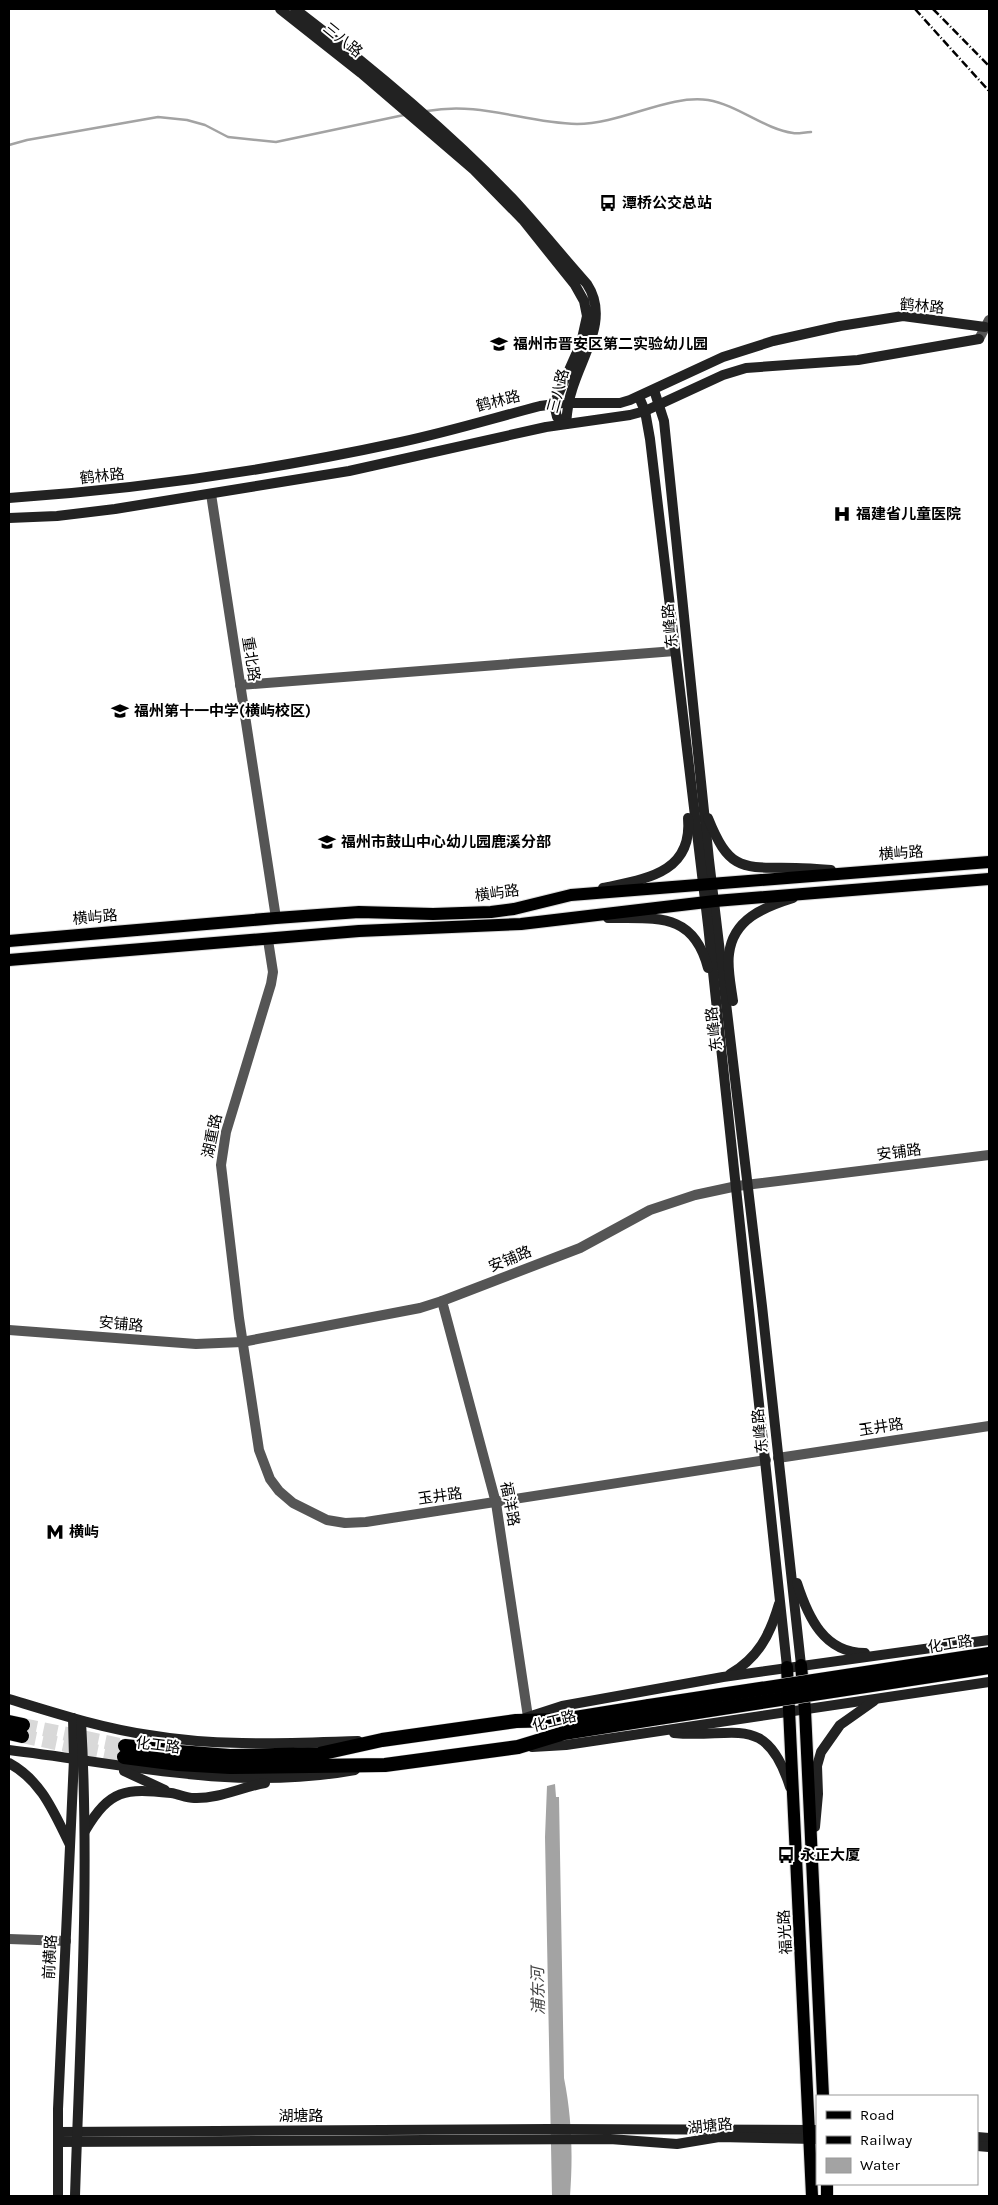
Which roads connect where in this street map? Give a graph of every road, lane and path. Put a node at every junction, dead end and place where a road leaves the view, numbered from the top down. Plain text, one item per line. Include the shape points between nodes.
1 (280, 9) edge
2 (295, 9) edge
3 (436, 132) junction
4 (988, 325) edge
5 (984, 339) edge
6 (654, 390) junction
7 (639, 397) junction
8 (568, 403) junction
9 (554, 404) junction
10 (660, 405) junction
11 (645, 411) junction
12 (566, 424) junction
13 (211, 494) junction
14 (9, 498) edge
15 (9, 518) edge
16 (675, 651) junction
17 (240, 685) junction
18 (685, 739) junction
19 (703, 806) junction
20 (989, 862) edge
21 (852, 872) junction
22 (989, 879) edge
23 (707, 883) junction
24 (812, 893) junction
25 (571, 894) junction
26 (710, 902) junction
27 (276, 918) junction
28 (575, 918) junction
29 (268, 940) junction
30 (9, 941) edge
31 (9, 960) edge
32 (716, 1001) junction
33 (729, 1031) junction
34 (989, 1155) edge
35 (742, 1186) junction
36 (442, 1302) junction
37 (9, 1330) edge
38 (242, 1342) junction
39 (989, 1426) edge
40 (778, 1458) junction
41 (766, 1460) junction
42 (496, 1503) junction
43 (790, 1559) junction
44 (780, 1599) junction
45 (989, 1640) edge
46 (896, 1653) junction
47 (989, 1654) edge
48 (801, 1665) junction
49 (787, 1667) junction
50 (989, 1667) edge
51 (723, 1677) junction
52 (989, 1682) edge
53 (879, 1698) junction
54 (9, 1699) edge
55 (806, 1710) junction
56 (790, 1713) junction
57 (522, 1719) junction
58 (653, 1719) junction
59 (77, 1720) junction
60 (9, 1722) edge
61 (18, 1731) tunnel mouth
62 (382, 1740) junction
63 (9, 1750) edge
64 (121, 1756) junction
65 (79, 1760) junction
66 (9, 1763) edge
67 (385, 1765) junction
68 (289, 1778) junction
69 (174, 1793) junction
70 (794, 1802) junction
71 (85, 1832) junction
72 (70, 1846) junction
73 (812, 1858) junction
74 (9, 1939) edge
75 (66, 1941) junction
76 (823, 2095) edge
77 (813, 2134) edge
78 (58, 2137) junction
79 (77, 2137) junction
80 (58, 2196) edge
81 (75, 2196) edge
82 (812, 2196) edge

1 - 3 main road, 三八路
2 - 3 main road, 三八路 via 370,68
3 - 8 main road, 三八路 via 512,199 592,292 596,325
3 - 9 main road, 三八路 via 523,220 584,301 587,316 584,334
4 - 5 street
4 - 6 main road, 鹤林路 via 903,316 840,326 739,352
5 - 10 main road via 858,360 746,368 723,375
6 - 7 main road, 鹤林路
6 - 10 main road, 东峰路
7 - 8 main road, 鹤林路 via 620,403
7 - 11 main road, 东峰路
8 - 9 main road, 鹤林路
8 - 12 main road, 三八路
9 - 12 main road, 三八路 via 557,417
9 - 14 main road, 鹤林路 via 403,441 306,460 116,490
10 - 11 main road
10 - 19 main road, 东峰路
11 - 12 main road
11 - 16 main road, 东峰路
12 - 13 main road via 374,466
13 - 15 main road via 57,516
13 - 17 street, 重北路
16 - 17 street
16 - 18 main road, 东峰路
17 - 27 street, 重北路
18 - 23 main road, 东峰路
18 - 25 main road via 684,781 689,833 676,860 668,869 650,878
19 - 21 main road via 721,846 741,864 770,869
19 - 23 main road, 东峰路
20 - 21 main road, 横屿路
21 - 23 main road, 横屿路
22 - 24 main road, 横屿路
23 - 25 main road, 横屿路
23 - 26 main road, 东峰路
24 - 26 main road, 横屿路
24 - 33 main road via 762,909 737,931 729,953 734,1016
25 - 27 main road, 横屿路 via 491,912 359,912
26 - 28 main road, 横屿路
26 - 32 main road, 东峰路
26 - 33 main road, 东峰路
27 - 30 main road, 横屿路
28 - 29 main road, 横屿路
28 - 32 main road via 654,918 678,924 691,934 703,952
29 - 31 main road, 横屿路
29 - 38 street, 湖重路 via 272,984 226,1132 221,1165
32 - 35 main road, 东峰路
33 - 35 main road, 东峰路
34 - 35 street, 安铺路
35 - 36 street, 安铺路 via 660,1206 580,1248
35 - 40 main road, 东峰路
35 - 41 main road, 东峰路
36 - 38 street, 安铺路
36 - 42 street, 福洋路
37 - 38 street, 安铺路 via 182,1344
38 - 42 street, 玉井路 via 261,1458 274,1485 293,1503 320,1517 345,1523
39 - 40 street, 玉井路
40 - 43 main road, 东峰路
41 - 42 street, 玉井路
41 - 44 main road, 东峰路
42 - 57 street, 福洋路
43 - 46 main road via 804,1604 825,1638 850,1652
43 - 48 main road, 东峰路
44 - 49 main road, 东峰路
44 - 51 main road via 760,1649 740,1668
45 - 46 main road
46 - 48 main road
47 - 58 highway, 化工路, bridge
48 - 49 main road
48 - 55 main road, 福光路
49 - 51 main road
49 - 56 main road, 福光路
50 - 58 highway, 化工路, bridge
51 - 57 main road via 562,1706
52 - 53 main road
53 - 55 main road
53 - 73 main road via 840,1725 821,1752 817,1766 818,1794
54 - 59 main road, 化工路
55 - 56 main road
55 - 73 main road, 福光路
56 - 58 main road
56 - 70 main road, 福光路
57 - 58 highway, 化工路
57 - 62 highway, 化工路
58 - 67 highway, 化工路 via 564,1733 518,1747
58 - 70 main road via 698,1735 737,1732 754,1735 780,1759
59 - 62 main road, 化工路 via 150,1736 222,1743
59 - 65 main road, 前横路
60 - 61 highway
62 - 64 highway, 化工路 via 319,1754
63 - 65 main road
64 - 65 main road
64 - 67 highway, 化工路 via 222,1767
64 - 68 main road via 196,1776
64 - 69 main road
65 - 71 main road, 前横路
65 - 72 main road, 前横路
66 - 72 main road via 38,1787
67 - 68 main road via 318,1777
68 - 69 main road via 214,1796 193,1798
69 - 71 main road via 137,1790 120,1793 96,1812
70 - 77 main road, 福光路
71 - 79 main road, 前横路
72 - 75 main road, 前横路
73 - 76 main road, 福光路
74 - 75 street
75 - 78 main road, 前横路
77 - 79 main road, 湖塘路
77 - 82 main road, 福光路
78 - 79 main road, 湖塘路
78 - 80 main road, 前横路
79 - 81 main road, 前横路

